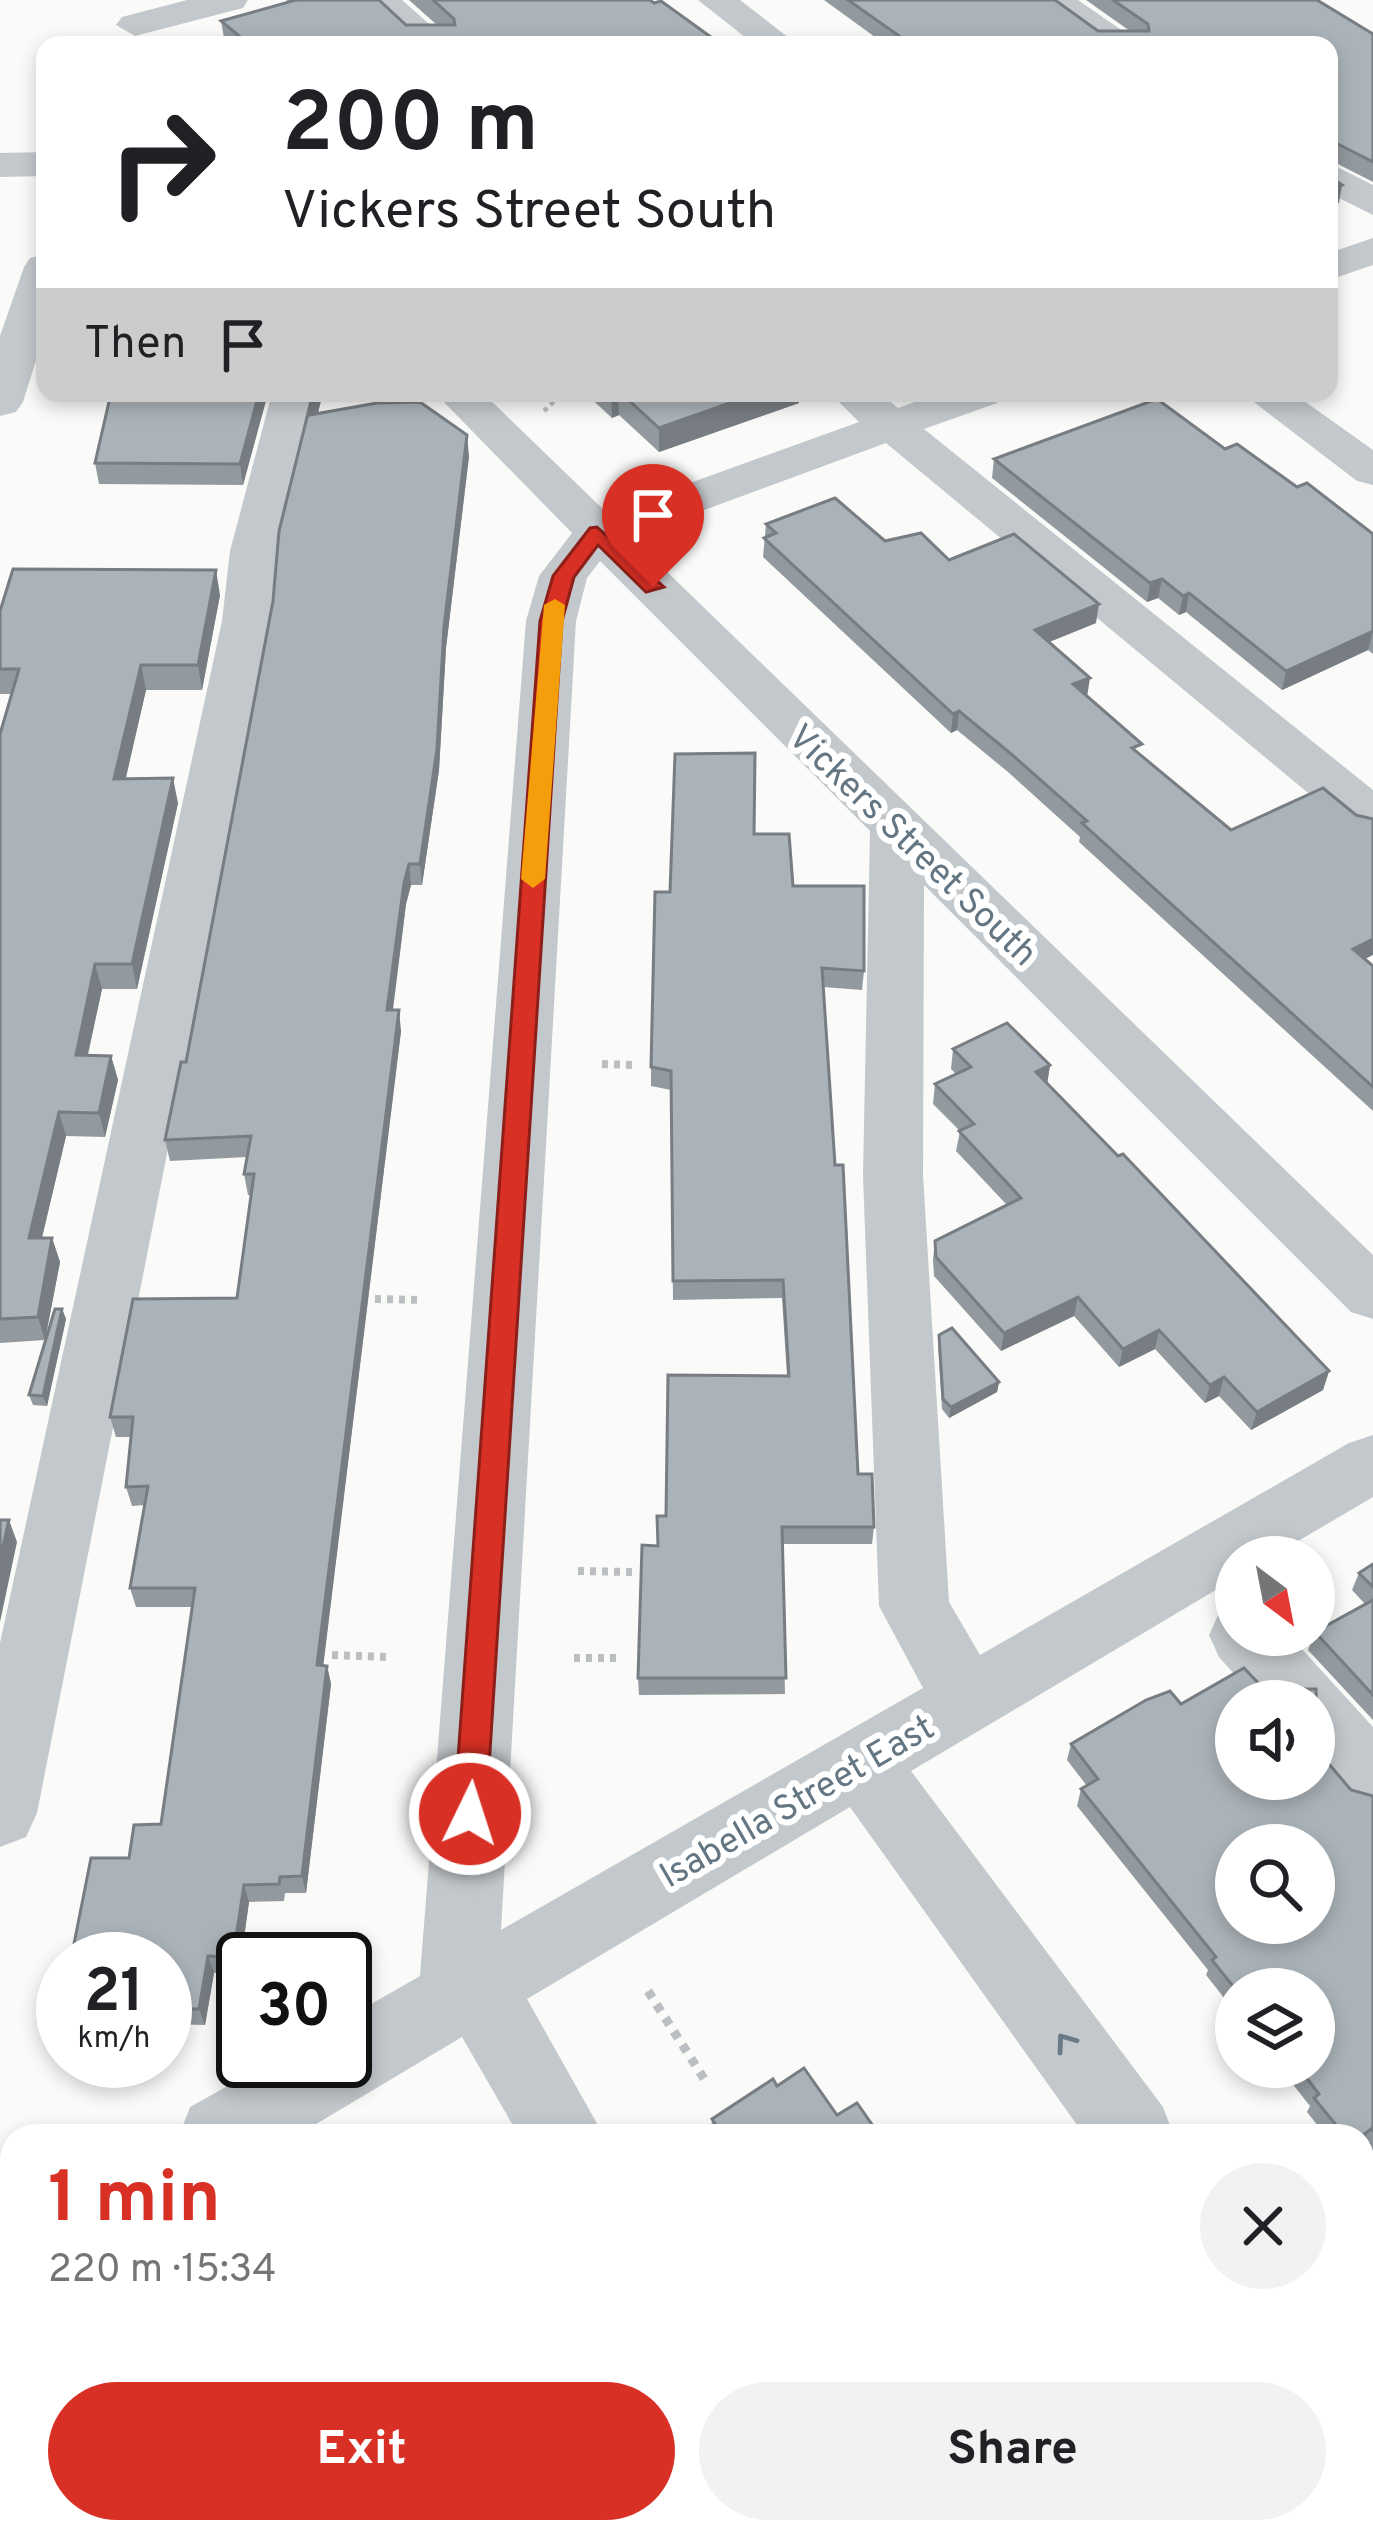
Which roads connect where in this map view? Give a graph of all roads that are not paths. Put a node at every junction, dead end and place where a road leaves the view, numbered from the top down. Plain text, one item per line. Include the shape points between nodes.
1 (230, 0) edge
2 (380, 0) edge
3 (716, 0) edge
4 (1053, 0) edge
5 (134, 23) edge
6 (423, 36) edge
7 (766, 36) edge
8 (1110, 36) edge
9 (36, 164) edge
10 (0, 165) edge
11 (1338, 181) edge
12 (1373, 203) edge
13 (1373, 251) edge
14 (1338, 264) edge
15 (36, 295) edge
16 (0, 402) edge
17 (293, 402) edge
18 (466, 402) edge
19 (863, 402) edge
20 (956, 402) edge
21 (1277, 402) edge
22 (891, 426) junction
23 (1373, 471) edge
24 (597, 533) junction
25 (1373, 818) edge
26 (897, 827) junction
27 (1373, 1294) edge
28 (1373, 1463) edge
29 (1188, 1572) junction
30 (1215, 1602) edge
31 (1263, 1656) edge
32 (1284, 1680) edge
33 (968, 1701) junction
34 (1335, 1736) edge
35 (862, 1764) junction
36 (1373, 1779) edge
37 (0, 1813) edge
38 (466, 1988) junction
39 (239, 2124) edge
40 (556, 2124) edge
41 (1125, 2124) edge

1 - 5 street
2 - 6 street
3 - 7 street
4 - 8 street
9 - 10 street
11 - 12 street
13 - 14 street
15 - 16 street
17 - 37 street via 254,551 247,621
18 - 24 street, Vickers Street South
19 - 22 street
20 - 22 street
21 - 23 street
22 - 24 street
22 - 25 street
24 - 26 street, Vickers Street South
24 - 38 street via 563,576 551,621
26 - 27 street, Vickers Street South
26 - 33 street via 893,1175 914,1606
28 - 29 street, Isabella Street East
29 - 30 street
29 - 33 street, Isabella Street East
31 - 32 street
33 - 35 street, Isabella Street East
34 - 36 street
35 - 38 street, Isabella Street East
41 -> 35 street
38 - 39 street, Isabella Street East
38 - 40 street

